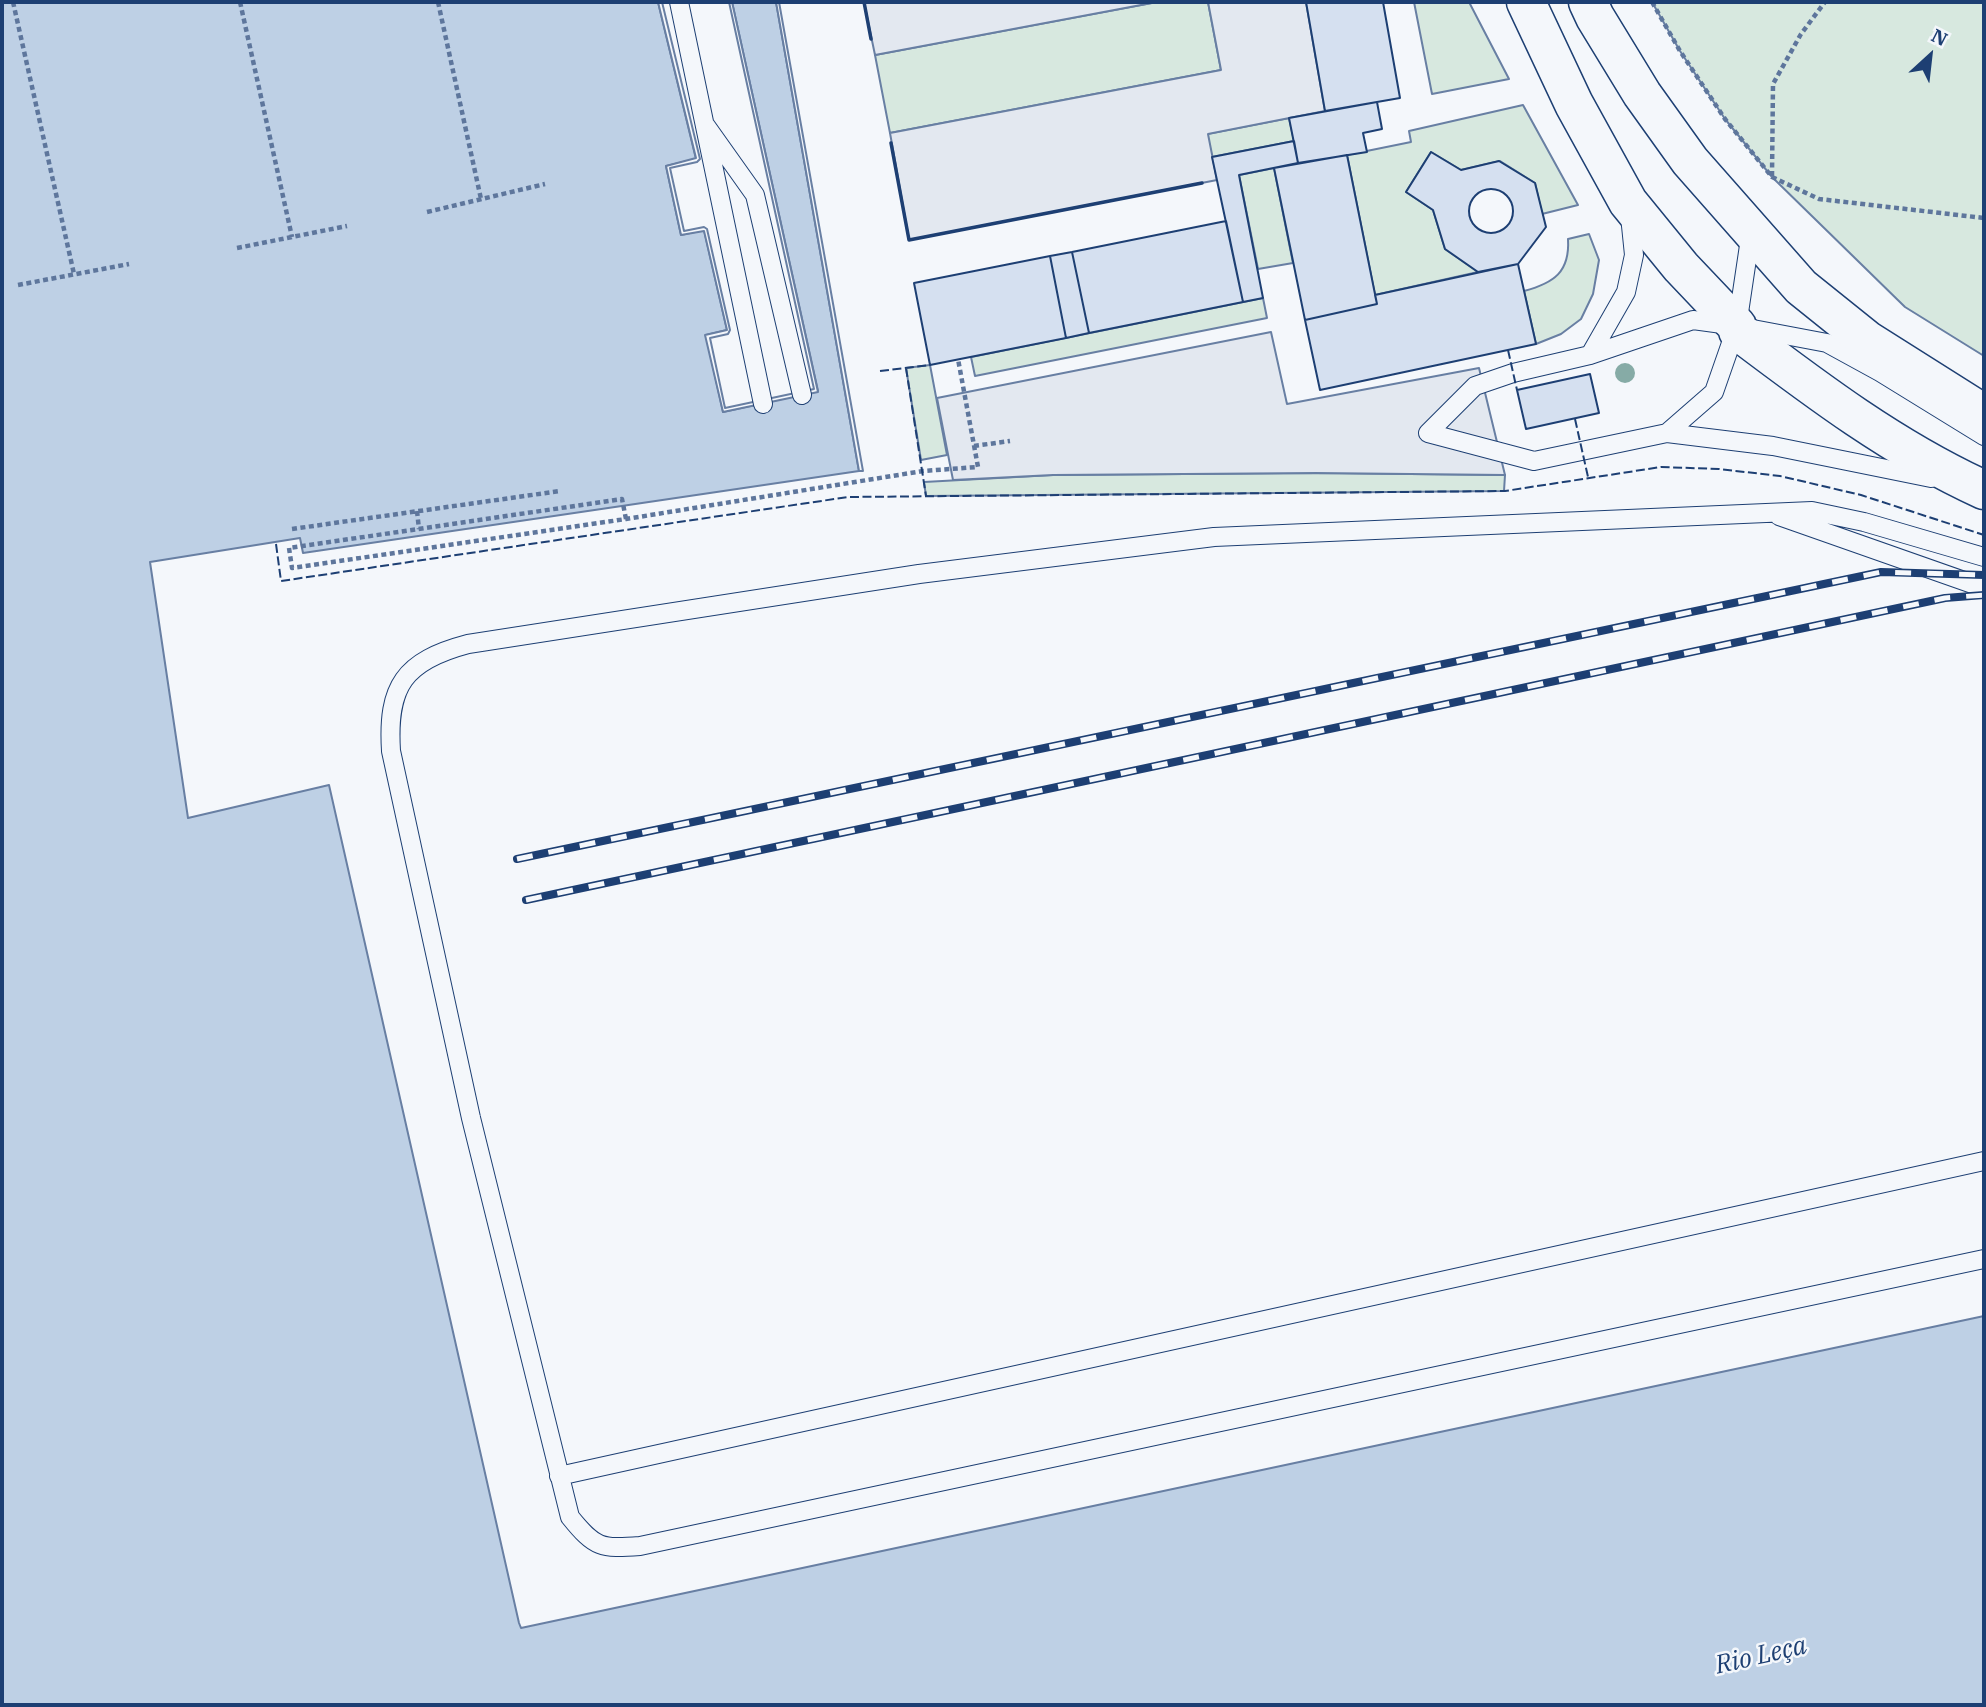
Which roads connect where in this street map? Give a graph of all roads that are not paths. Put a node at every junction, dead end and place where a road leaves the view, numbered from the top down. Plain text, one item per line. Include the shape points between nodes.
1 (678, 2) edge
2 (1526, 2) edge
3 (1588, 2) edge
4 (702, 121) junction
5 (1628, 202) junction
6 (1751, 231) junction
7 (1737, 326) junction
8 (1590, 355) junction
9 (802, 395) dead end
10 (763, 404) dead end
11 (1984, 414) edge
12 (1667, 433) junction
13 (1984, 436) edge
14 (1982, 489) edge
15 (1769, 513) junction
16 (1984, 557) edge
17 (1984, 588) edge
18 (1984, 1161) edge
19 (1984, 1259) edge
20 (559, 1476) junction

1 - 4 lane
2 - 5 main road via 1574,104
3 - 6 main road via 1650,105 1690,161
4 - 9 lane via 755,195
4 - 10 lane
5 - 7 main road
5 - 8 lane via 1634,255 1626,292
6 - 7 lane
6 - 11 main road via 1801,288 1858,332
7 - 8 lane via 1693,320
7 - 12 lane via 1714,392
7 - 13 lane via 1827,343
7 - 14 main road via 1841,409
8 - 12 lane via 1475,386 1428,433 1534,461
12 - 14 lane via 1773,446
15 - 16 lane via 1812,511
15 - 17 lane
15 - 20 lane via 1214,537 919,573 481,642 438,652 414,666 396,692 389,724 391,751 471,1118
18 - 20 lane
19 - 20 lane via 640,1546 612,1548 588,1539 570,1517

